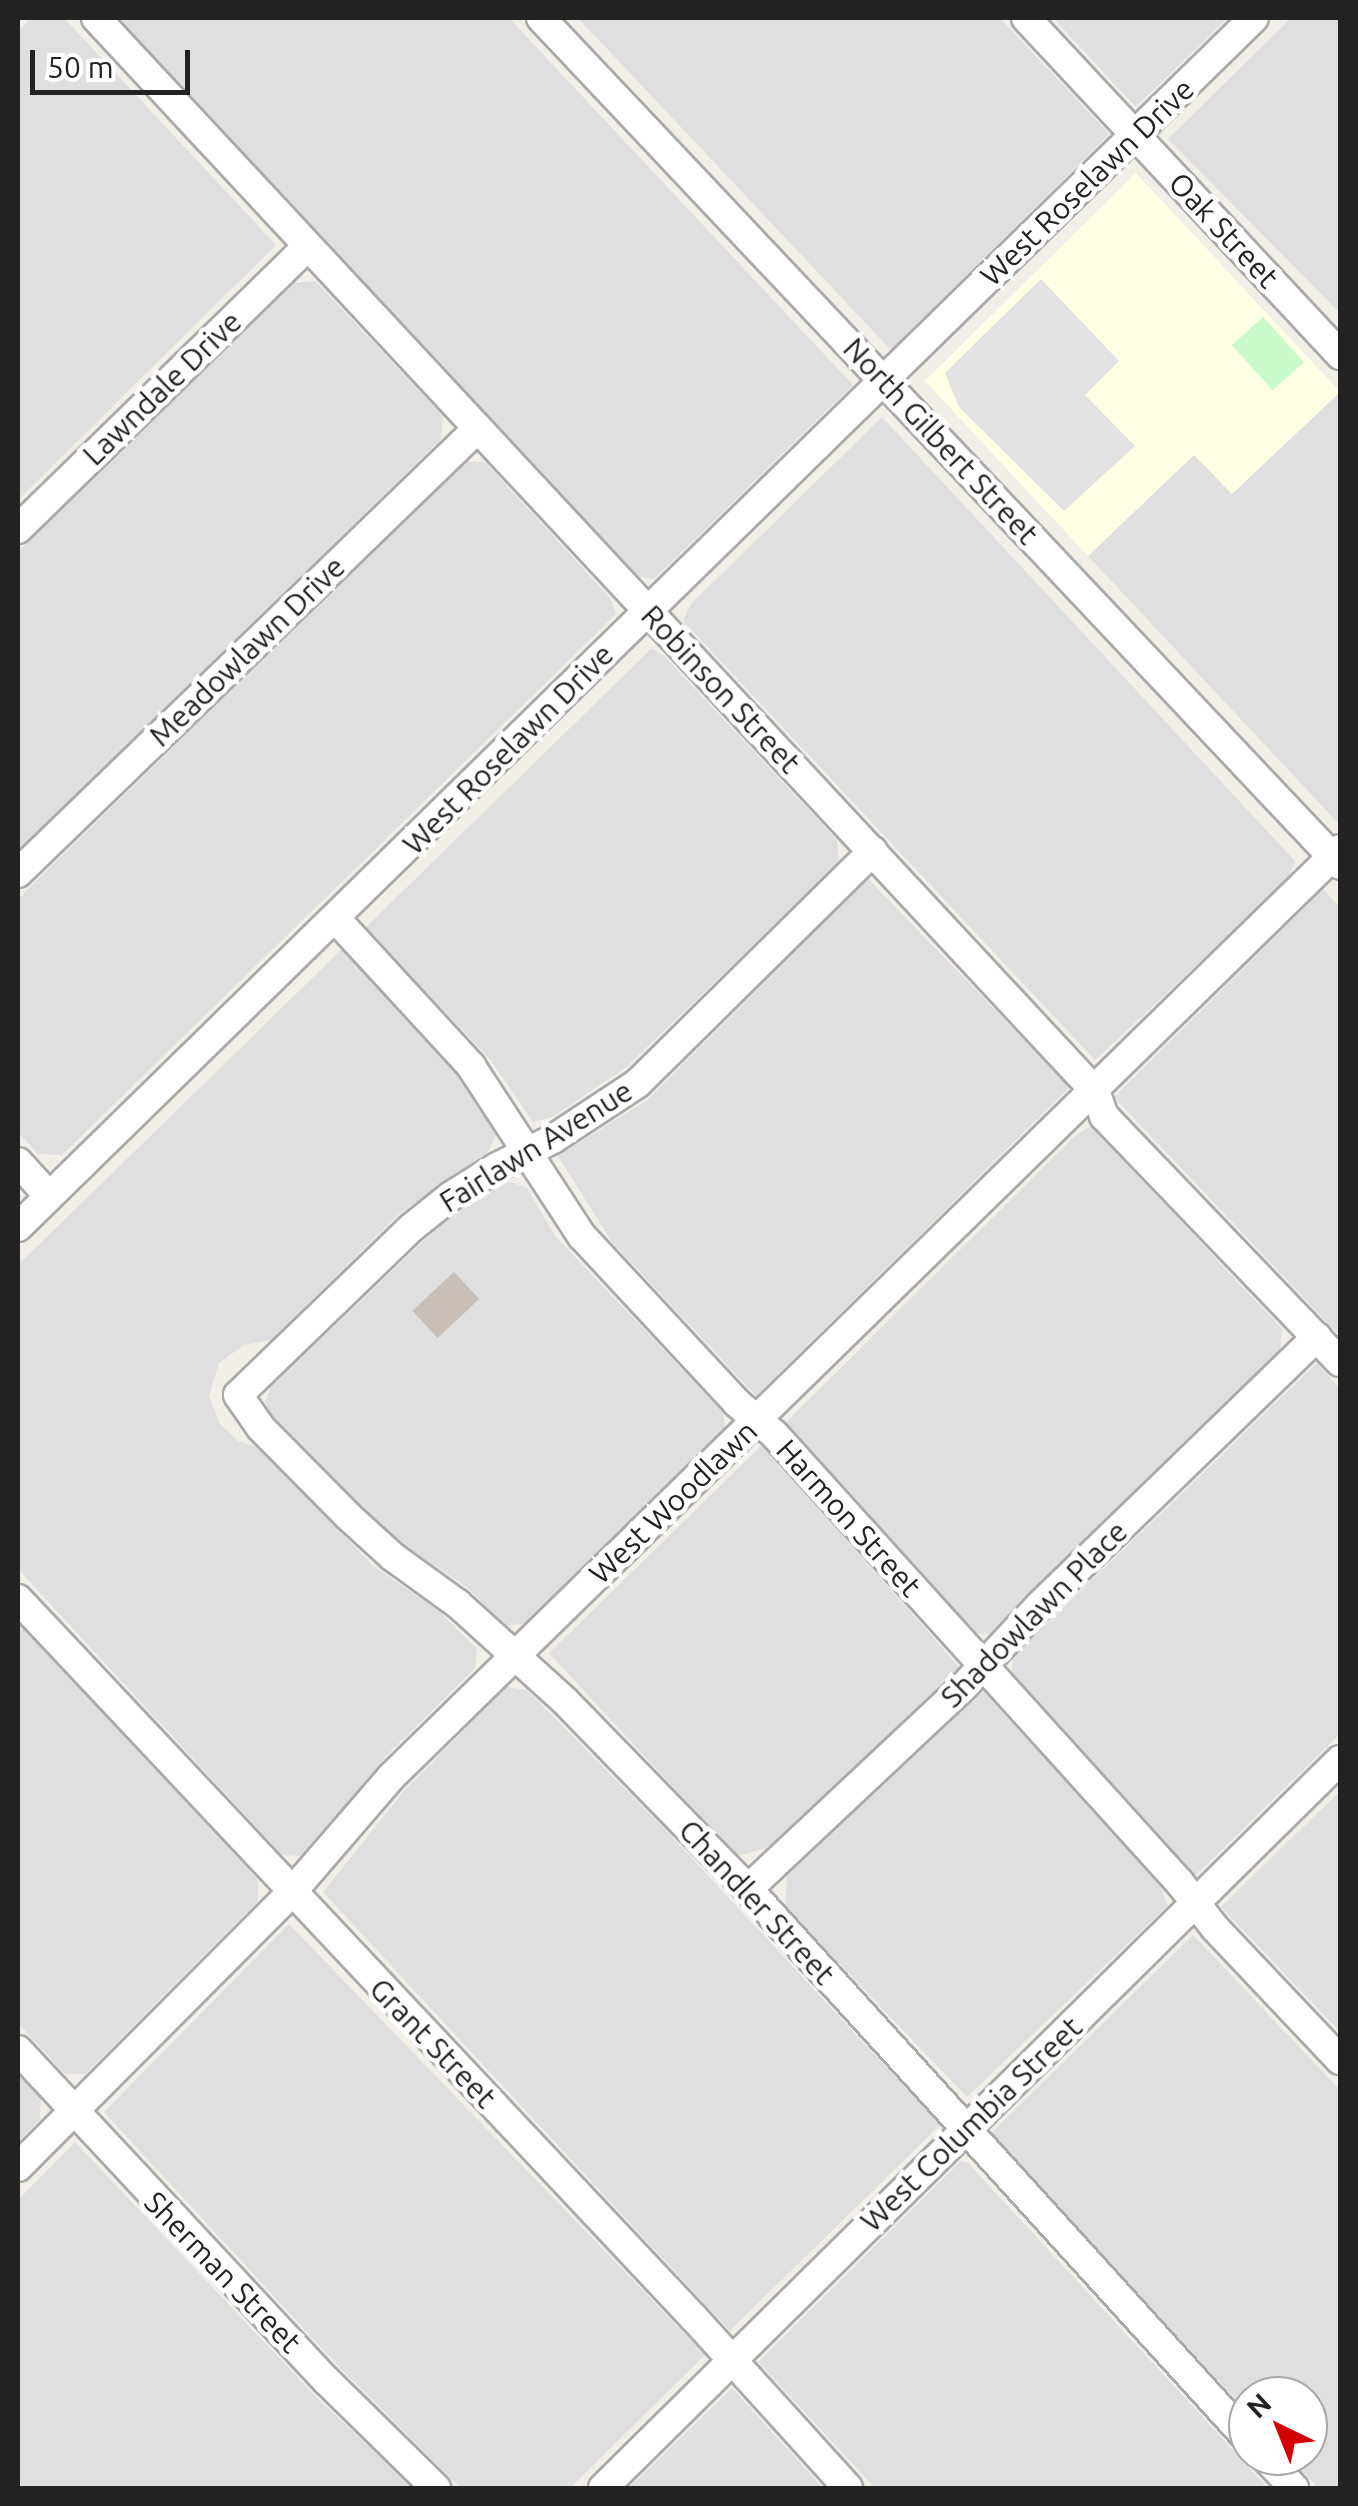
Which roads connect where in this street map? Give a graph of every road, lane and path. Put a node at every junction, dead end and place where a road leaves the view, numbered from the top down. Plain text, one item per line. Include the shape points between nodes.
1 (96, 18) edge
2 (541, 18) edge
3 (1026, 18) edge
4 (1254, 18) edge
5 (1136, 135) junction
6 (308, 247) junction
7 (1340, 355) edge
8 (885, 382) junction
9 (477, 429) junction
10 (18, 529) edge
11 (648, 611) junction
12 (873, 851) junction
13 (1338, 857) edge
14 (18, 874) edge
15 (336, 919) junction
16 (1094, 1091) junction
17 (526, 1152) junction
18 (18, 1162) edge
19 (49, 1196) junction
20 (18, 1227) edge
21 (1317, 1336) junction
22 (1340, 1362) edge
23 (238, 1394) joint
24 (758, 1420) junction
25 (18, 1599) edge
26 (515, 1654) junction
27 (983, 1666) junction
28 (1340, 1760) edge
29 (748, 1889) junction
30 (290, 1893) junction
31 (1196, 1904) junction
32 (18, 2050) edge
33 (1340, 2060) edge
34 (74, 2110) junction
35 (965, 2130) junction
36 (18, 2167) edge
37 (731, 2360) junction
38 (1228, 2417) edge
39 (436, 2488) edge
40 (602, 2488) edge
41 (848, 2488) edge

1 - 6 street, Robinson Street
2 - 8 street, North Gilbert Street
3 - 5 street, Oak Street
4 - 5 street, West Roselawn Drive
5 - 7 street, Oak Street
5 - 8 street, West Roselawn Drive
6 - 9 street, Robinson Street
6 - 10 street, Lawndale Drive
8 - 11 street, West Roselawn Drive
8 - 13 street, North Gilbert Street
9 - 11 street, Robinson Street
9 - 14 street, Meadowlawn Drive
11 - 12 street, Robinson Street
11 - 15 street, West Roselawn Drive
12 - 16 street, Robinson Street
12 - 17 street, Fairlawn Avenue via 638,1083
13 - 16 street, West Woodlawn
15 - 17 street, Harmon Street via 472,1066
15 - 19 street, West Roselawn Drive
16 - 21 street, Robinson Street via 1104,1116
16 - 24 street, West Woodlawn
17 - 23 street, Fairlawn Avenue via 411,1228
17 - 24 street, Harmon Street via 582,1236
18 - 19 street
19 - 20 street, West Roselawn Drive
21 - 22 street, Robinson Street
21 - 27 street, Shadowlawn Place
23 - 26 street, Chandler Street via 261,1428 348,1516
24 - 26 street, West Woodlawn
24 - 27 street, Harmon Street
25 - 30 street, Grant Street
26 - 29 street, Chandler Street
26 - 30 street, West Woodlawn via 391,1777
27 - 29 street, Shadowlawn Place
27 - 31 street, Harmon Street
28 - 31 street, West Columbia Street
29 - 35 street, Chandler Street
30 - 34 street, West Woodlawn
30 - 37 street, Grant Street
31 - 33 street, Harmon Street
31 - 35 street, West Columbia Street
32 - 34 street, Sherman Street
34 - 36 street, West Woodlawn
34 - 39 street, Sherman Street
35 - 37 street, West Columbia Street
35 - 38 street, Chandler Street
37 - 40 street, West Columbia Street
37 - 41 street, Grant Street

